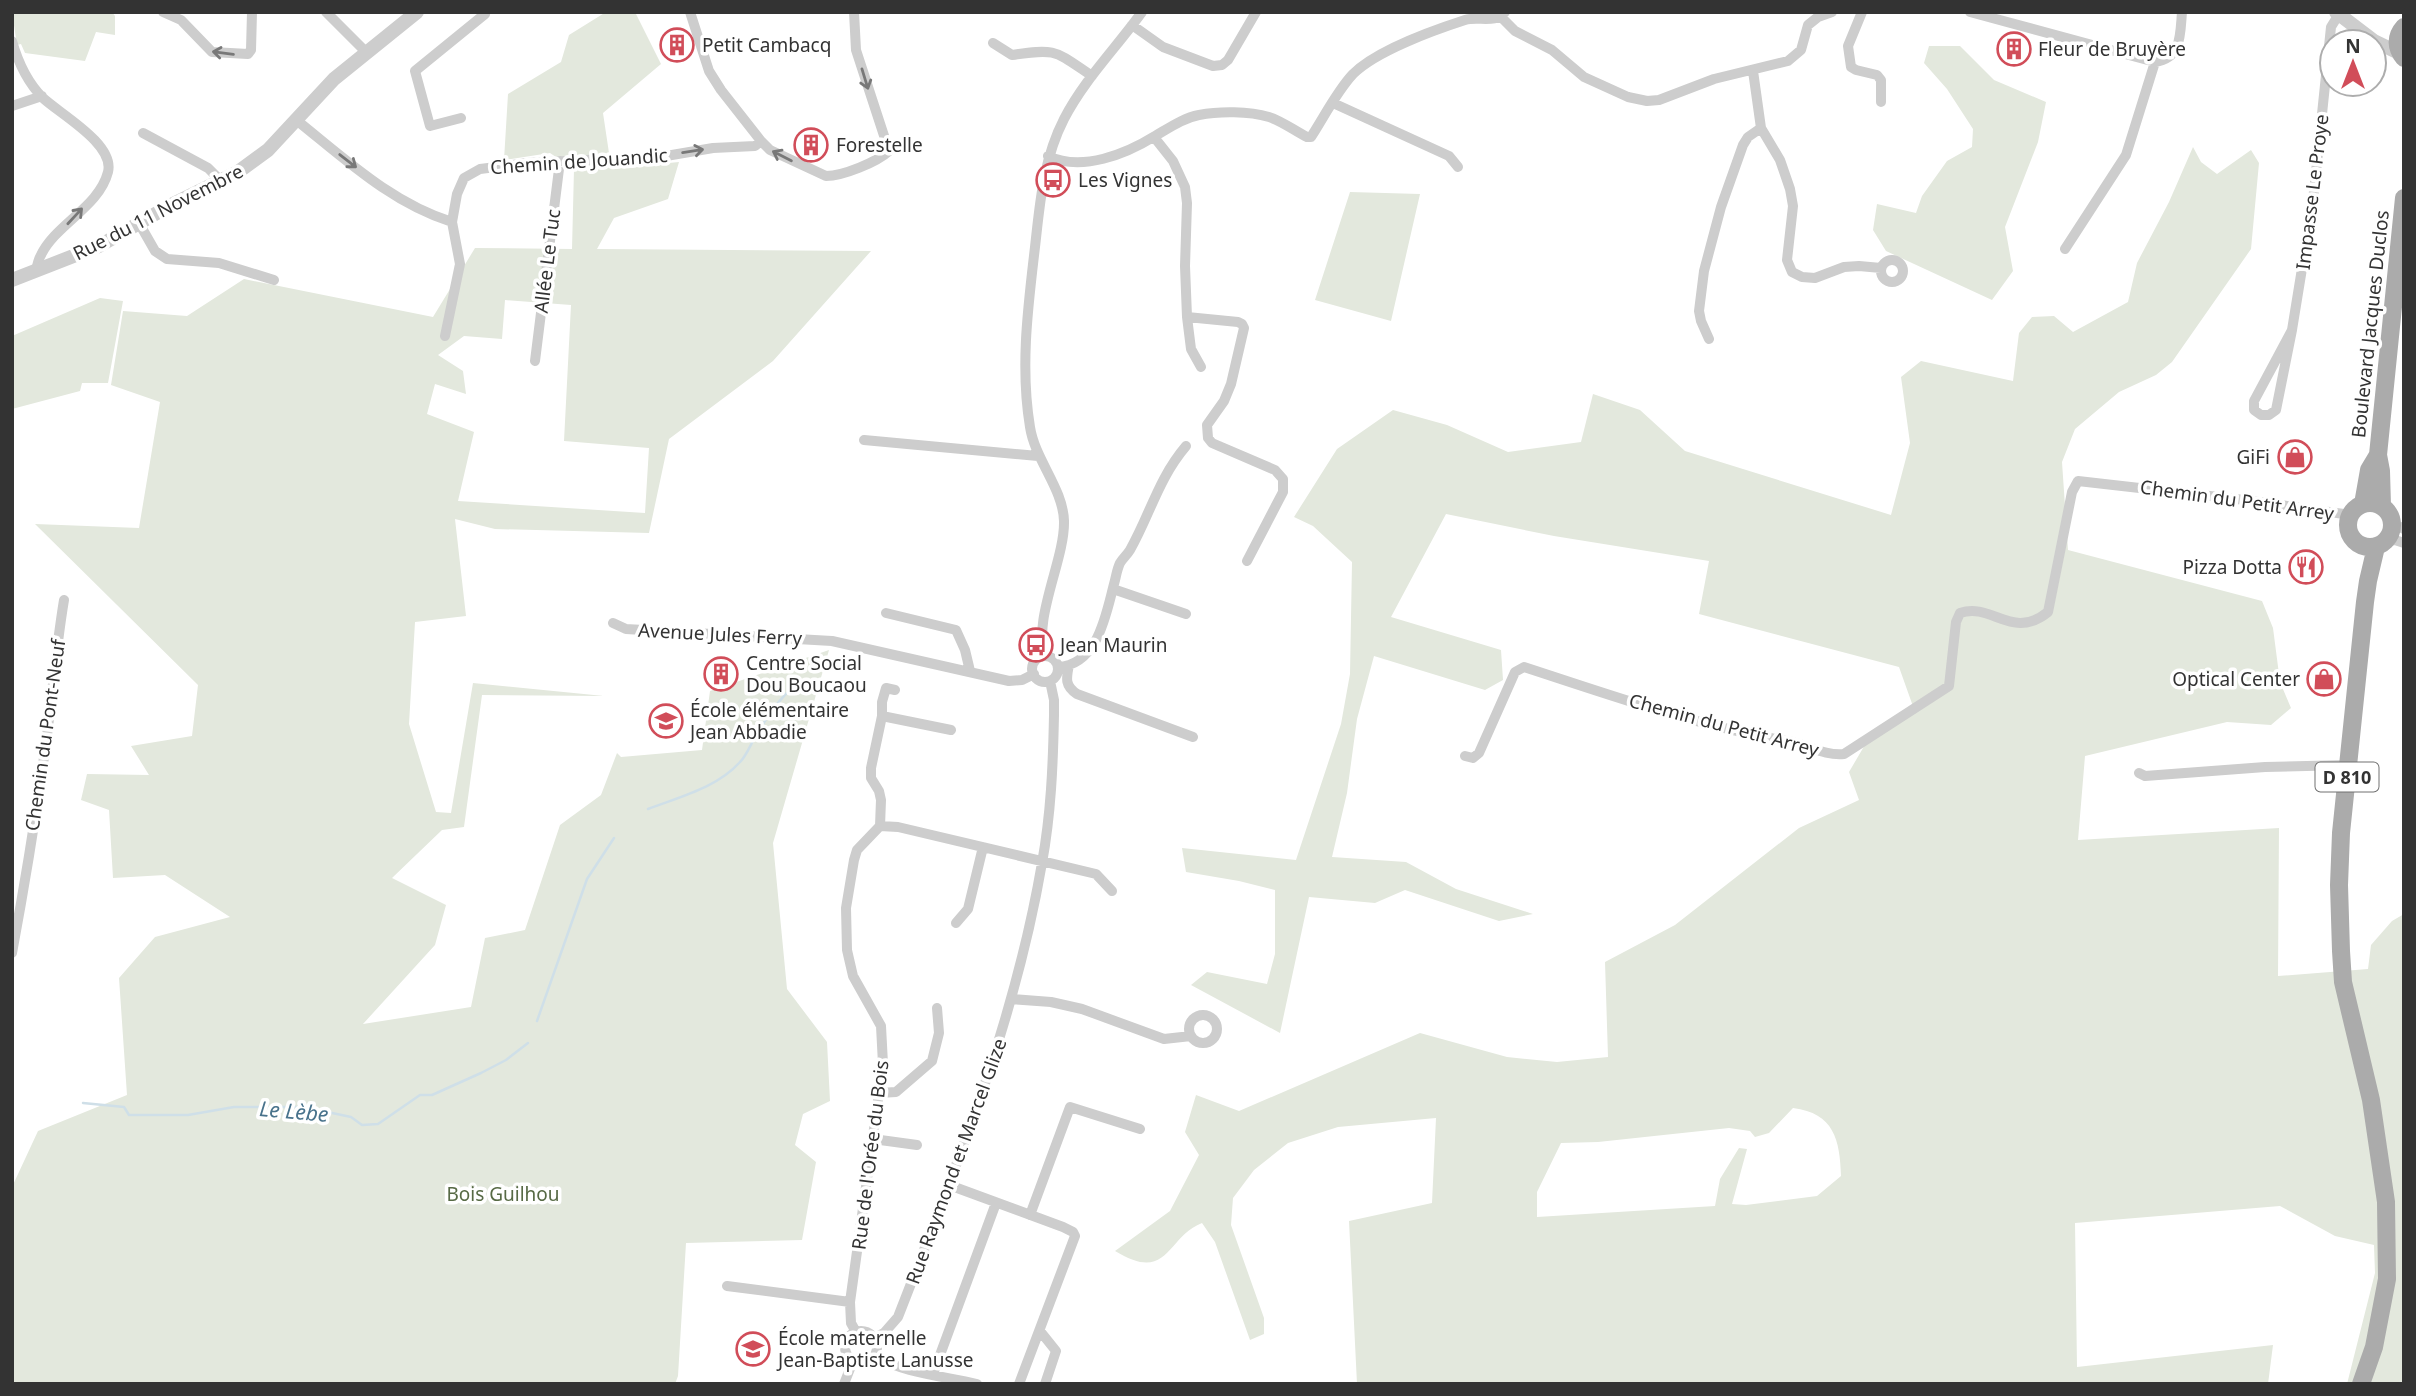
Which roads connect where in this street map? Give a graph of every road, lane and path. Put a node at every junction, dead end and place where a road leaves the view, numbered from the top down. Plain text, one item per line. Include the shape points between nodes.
1 (163, 12) edge
2 (252, 12) edge
3 (326, 12) edge
4 (417, 12) edge
5 (690, 12) edge
6 (854, 12) edge
7 (1142, 12) edge
8 (1256, 12) edge
9 (1832, 12) edge
10 (1862, 12) edge
11 (1970, 12) edge
12 (2182, 12) edge
13 (485, 13) edge
14 (2337, 13) edge
15 (1503, 14) edge
16 (1132, 25) junction
17 (2357, 28) edge
18 (2402, 29) edge
19 (12, 41) edge
20 (993, 43) dead end
21 (367, 53) junction
22 (2402, 55) edge
23 (2155, 62) junction
24 (1753, 71) junction
25 (1091, 76) junction
26 (41, 96) junction
27 (1881, 102) dead end
28 (1333, 103) junction
29 (12, 106) edge
30 (461, 118) dead end
31 (295, 119) junction
32 (1761, 128) junction
33 (143, 133) dead end
34 (1154, 137) junction
35 (761, 141) junction
36 (1048, 156) junction
37 (560, 161) junction
38 (1458, 167) dead end
39 (221, 181) junction
40 (2404, 198) edge
41 (452, 222) junction
42 (139, 223) junction
43 (2065, 249) dead end
44 (1881, 268) dead end
45 (36, 271) junction
46 (12, 280) edge
47 (274, 280) dead end
48 (1187, 317) junction
49 (2292, 330) junction
50 (445, 336) dead end
51 (1709, 338) dead end
52 (535, 360) dead end
53 (1201, 367) dead end
54 (864, 440) dead end
55 (1186, 446) dead end
56 (2378, 455) junction
57 (1038, 456) junction
58 (2382, 506) junction
59 (2357, 510) junction
60 (2398, 526) edge
61 (2356, 542) junction
62 (2404, 542) edge
63 (2380, 545) junction
64 (1247, 561) dead end
65 (1113, 589) junction
66 (64, 600) dead end
67 (886, 613) dead end
68 (1186, 614) dead end
69 (613, 622) dead end
70 (2361, 635) junction
71 (1046, 656) junction
72 (1063, 666) junction
73 (970, 671) junction
74 (1034, 674) junction
75 (1050, 681) junction
76 (895, 690) dead end
77 (883, 716) junction
78 (951, 730) dead end
79 (1193, 737) dead end
80 (1465, 756) dead end
81 (2348, 765) junction
82 (2139, 774) dead end
83 (880, 826) junction
84 (984, 847) junction
85 (1042, 862) junction
86 (1112, 891) dead end
87 (956, 923) dead end
88 (12, 953) edge
89 (1011, 999) junction
90 (937, 1007) dead end
91 (1191, 1036) dead end
92 (879, 1093) junction
93 (1140, 1129) dead end
94 (873, 1139) junction
95 (917, 1145) dead end
96 (949, 1185) junction
97 (996, 1203) junction
98 (1030, 1215) junction
99 (727, 1286) dead end
100 (850, 1302) junction
101 (1040, 1331) junction
102 (856, 1332) junction
103 (874, 1338) junction
104 (874, 1356) junction
105 (853, 1361) junction
106 (933, 1374) junction
107 (844, 1384) edge
108 (977, 1384) edge
109 (1019, 1384) edge
110 (1045, 1384) edge
111 (2361, 1384) edge

2 -> 1 street via 248,54 212,52 181,20
3 - 21 street
4 - 21 street, Rue du 11 Novembre
5 - 35 street via 709,71
6 -> 35 street via 856,50 889,151 863,166 826,176 770,150
7 - 16 street
8 - 16 street via 1228,60 1213,66 1163,47
9 - 24 street via 1808,25 1801,50 1788,61
10 - 27 street via 1848,46 1851,67 1877,75
11 - 23 street
12 - 23 street via 2174,55
13 - 30 street via 415,71 430,126
14 - 17 street
14 - 49 street, Impasse Le Proye via 2331,27 2313,201
15 - 24 street via 1515,31 1552,50 1584,77 1629,97 1659,100 1714,79
15 - 28 street via 1447,26 1382,54 1352,75
16 - 25 street
18 - 22 main road via 2397,39
19 - 26 street via 24,72
20 - 25 street via 1012,55 1058,53
21 - 31 street, Rue du 11 Novembre
23 - 43 street via 2121,165
24 - 32 street
25 - 36 street via 1075,98
26 - 29 street
45 -> 26 street via 41,255 95,195 109,167 98,142
28 - 34 street via 1311,137 1256,114 1216,113 1185,119
28 - 38 street via 1449,156
31 - 39 street, Rue du 11 Novembre via 257,160
31 -> 41 street via 388,192
32 - 44 street via 1790,189 1793,206 1787,260 1792,272 1815,278 1844,267
32 - 51 street via 1743,145 1704,271 1699,311
33 - 39 street via 208,167
34 - 36 street via 1131,150 1087,162
34 - 48 street via 1173,161 1185,187
37 -> 35 street, Chemin de Jouandic via 666,156 755,146
36 - 57 street via 1026,343 1030,428
37 - 41 street, Chemin de Jouandic via 480,169 464,178
37 - 52 street, Allée Le Tuc
39 - 42 street, Rue du 11 Novembre
40 - 56 main road, Boulevard Jacques Duclos
41 - 50 street via 460,264
42 - 45 street, Rue du 11 Novembre via 99,246
42 - 47 street via 155,251 167,259 219,263
45 - 46 street, Rue du 11 Novembre
48 - 53 street via 1191,349
48 - 64 street via 1242,324 1231,384 1206,432 1212,443 1275,470 1283,479 1283,492
49 - 49 street, Impasse Le Proye via 2254,401 2253,410 2261,415 2276,411
54 - 57 street
55 - 65 street via 1154,495 1119,564
56 - 58 main road, Boulevard Jacques Duclos
56 - 59 main road, Boulevard Jacques Duclos
57 - 71 street via 1059,497 1064,523 1043,625
58 - 59 main road via 2374,503
58 - 60 main road
59 - 61 main road via 2348,530
59 - 80 street, Chemin du Petit Arrey via 2078,481 2048,612 2026,624 1974,611 1960,613 1950,686 1844,754 1722,728 1524,667 1515,672 1479,753
60 - 63 main road
61 - 63 main road via 2367,547
61 - 70 main road, D 810
62 - 63 street
63 - 70 main road, D 810 via 2368,581
65 - 68 street
65 - 72 street via 1088,653
66 - 88 street, Chemin du Pont-Neuf
67 - 73 street via 956,631
69 - 73 street, Avenue Jules Ferry via 626,629 832,641
70 - 81 main road, D 810
71 - 72 street
71 - 74 street via 1035,662
72 - 75 street
72 - 79 street via 1070,690 1077,694
73 - 74 street, Avenue Jules Ferry via 1009,681
74 - 75 street via 1040,681
75 - 85 street, Rue Raymond et Marcel Glize via 1053,747
76 - 77 street via 886,688 883,694
77 - 78 street
77 - 83 street via 871,768 881,800
81 - 82 street
81 - 111 main road, D 810 via 2339,862 2343,982 2371,1100 2386,1202 2387,1279 2374,1347
83 - 84 street
83 - 92 street, Rue de l'Orée du Bois via 857,850 846,908 846,950 853,976 881,1026
84 - 85 street
84 - 87 street via 968,909
85 - 86 street via 1096,874
85 - 89 street, Rue Raymond et Marcel Glize
89 - 91 street via 1082,1009 1164,1040
89 - 96 street, Rue Raymond et Marcel Glize
90 - 92 street via 939,1033 932,1061 896,1093
92 - 94 street, Rue de l'Orée du Bois
93 - 98 street via 1070,1107
94 - 95 street
94 - 100 street, Rue de l'Orée du Bois
96 - 97 street
96 - 103 street, Rue Raymond et Marcel Glize via 898,1317
97 - 98 street
97 - 106 street
98 - 101 street via 1075,1236
99 - 100 street
100 - 102 street, Rue de l'Orée du Bois
101 - 109 street
101 - 110 street via 1056,1351
102 - 103 street
102 - 105 street via 847,1338 845,1348
103 - 104 street
104 - 105 street via 865,1362
104 - 106 street via 888,1364
105 - 107 street
106 - 108 street

